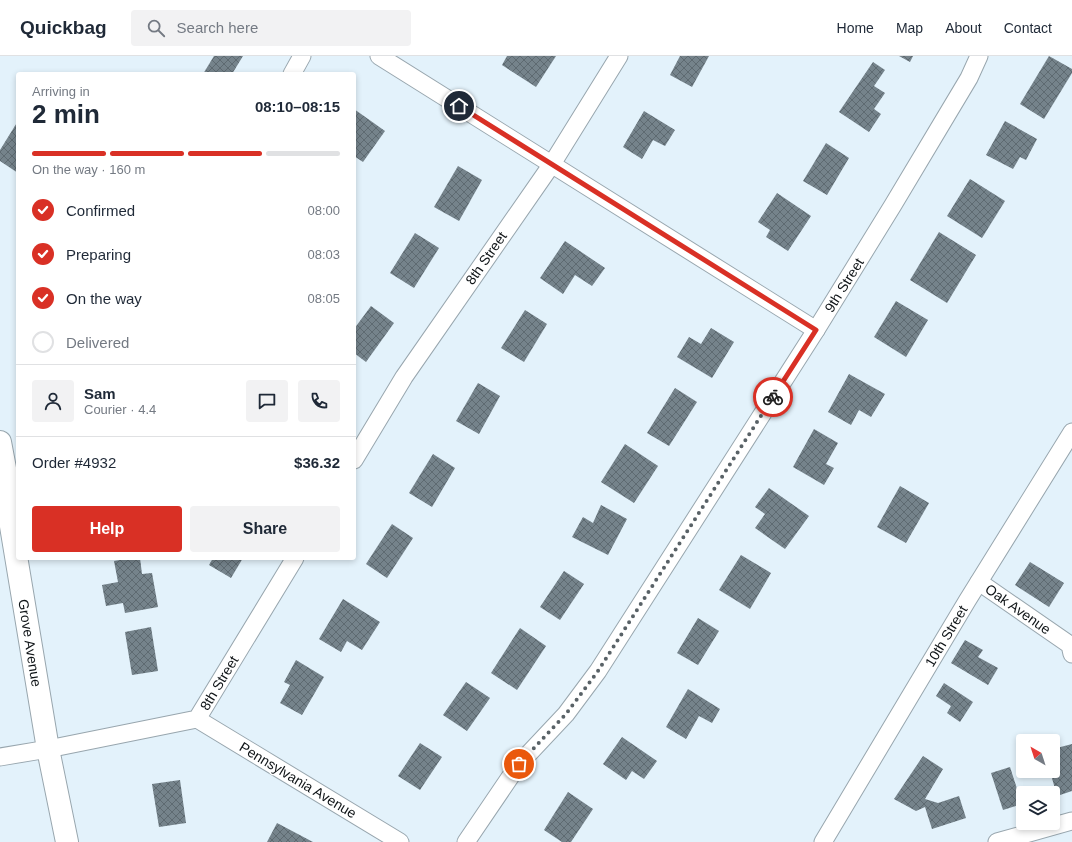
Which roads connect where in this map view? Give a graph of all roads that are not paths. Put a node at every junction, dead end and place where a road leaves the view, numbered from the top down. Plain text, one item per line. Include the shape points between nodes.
1 (302, 56) edge
2 (379, 56) edge
3 (619, 56) edge
4 (979, 56) edge
5 (293, 72) edge
6 (552, 164) junction
7 (816, 330) junction
8 (1072, 432) edge
9 (0, 442) edge
10 (356, 457) edge
11 (14, 488) edge
12 (16, 556) edge
13 (17, 560) edge
14 (294, 560) edge
15 (979, 582) junction
16 (1071, 648) edge
17 (197, 719) junction
18 (48, 749) junction
19 (0, 757) edge
20 (1072, 821) edge
21 (67, 842) edge
22 (400, 842) edge
23 (466, 842) edge
24 (823, 842) edge
25 (997, 842) edge

1 - 5 street
2 - 6 street
3 - 6 street, 8th Street
4 - 7 street, 9th Street via 965,85
6 - 7 street
6 - 10 street, 8th Street via 404,377
7 - 23 street, 9th Street via 598,671 566,714 519,764
8 - 15 street, 10th Street
9 - 11 street, Grove Avenue
11 - 12 street, Grove Avenue via 10,520
13 - 18 street, Grove Avenue
14 - 17 street, 8th Street
15 - 16 street, Oak Avenue
15 - 24 street, 10th Street
17 - 18 street, 8th Street
17 - 22 street, Pennsylvania Avenue
18 - 19 street
18 - 21 street, Grove Avenue
20 - 25 street

